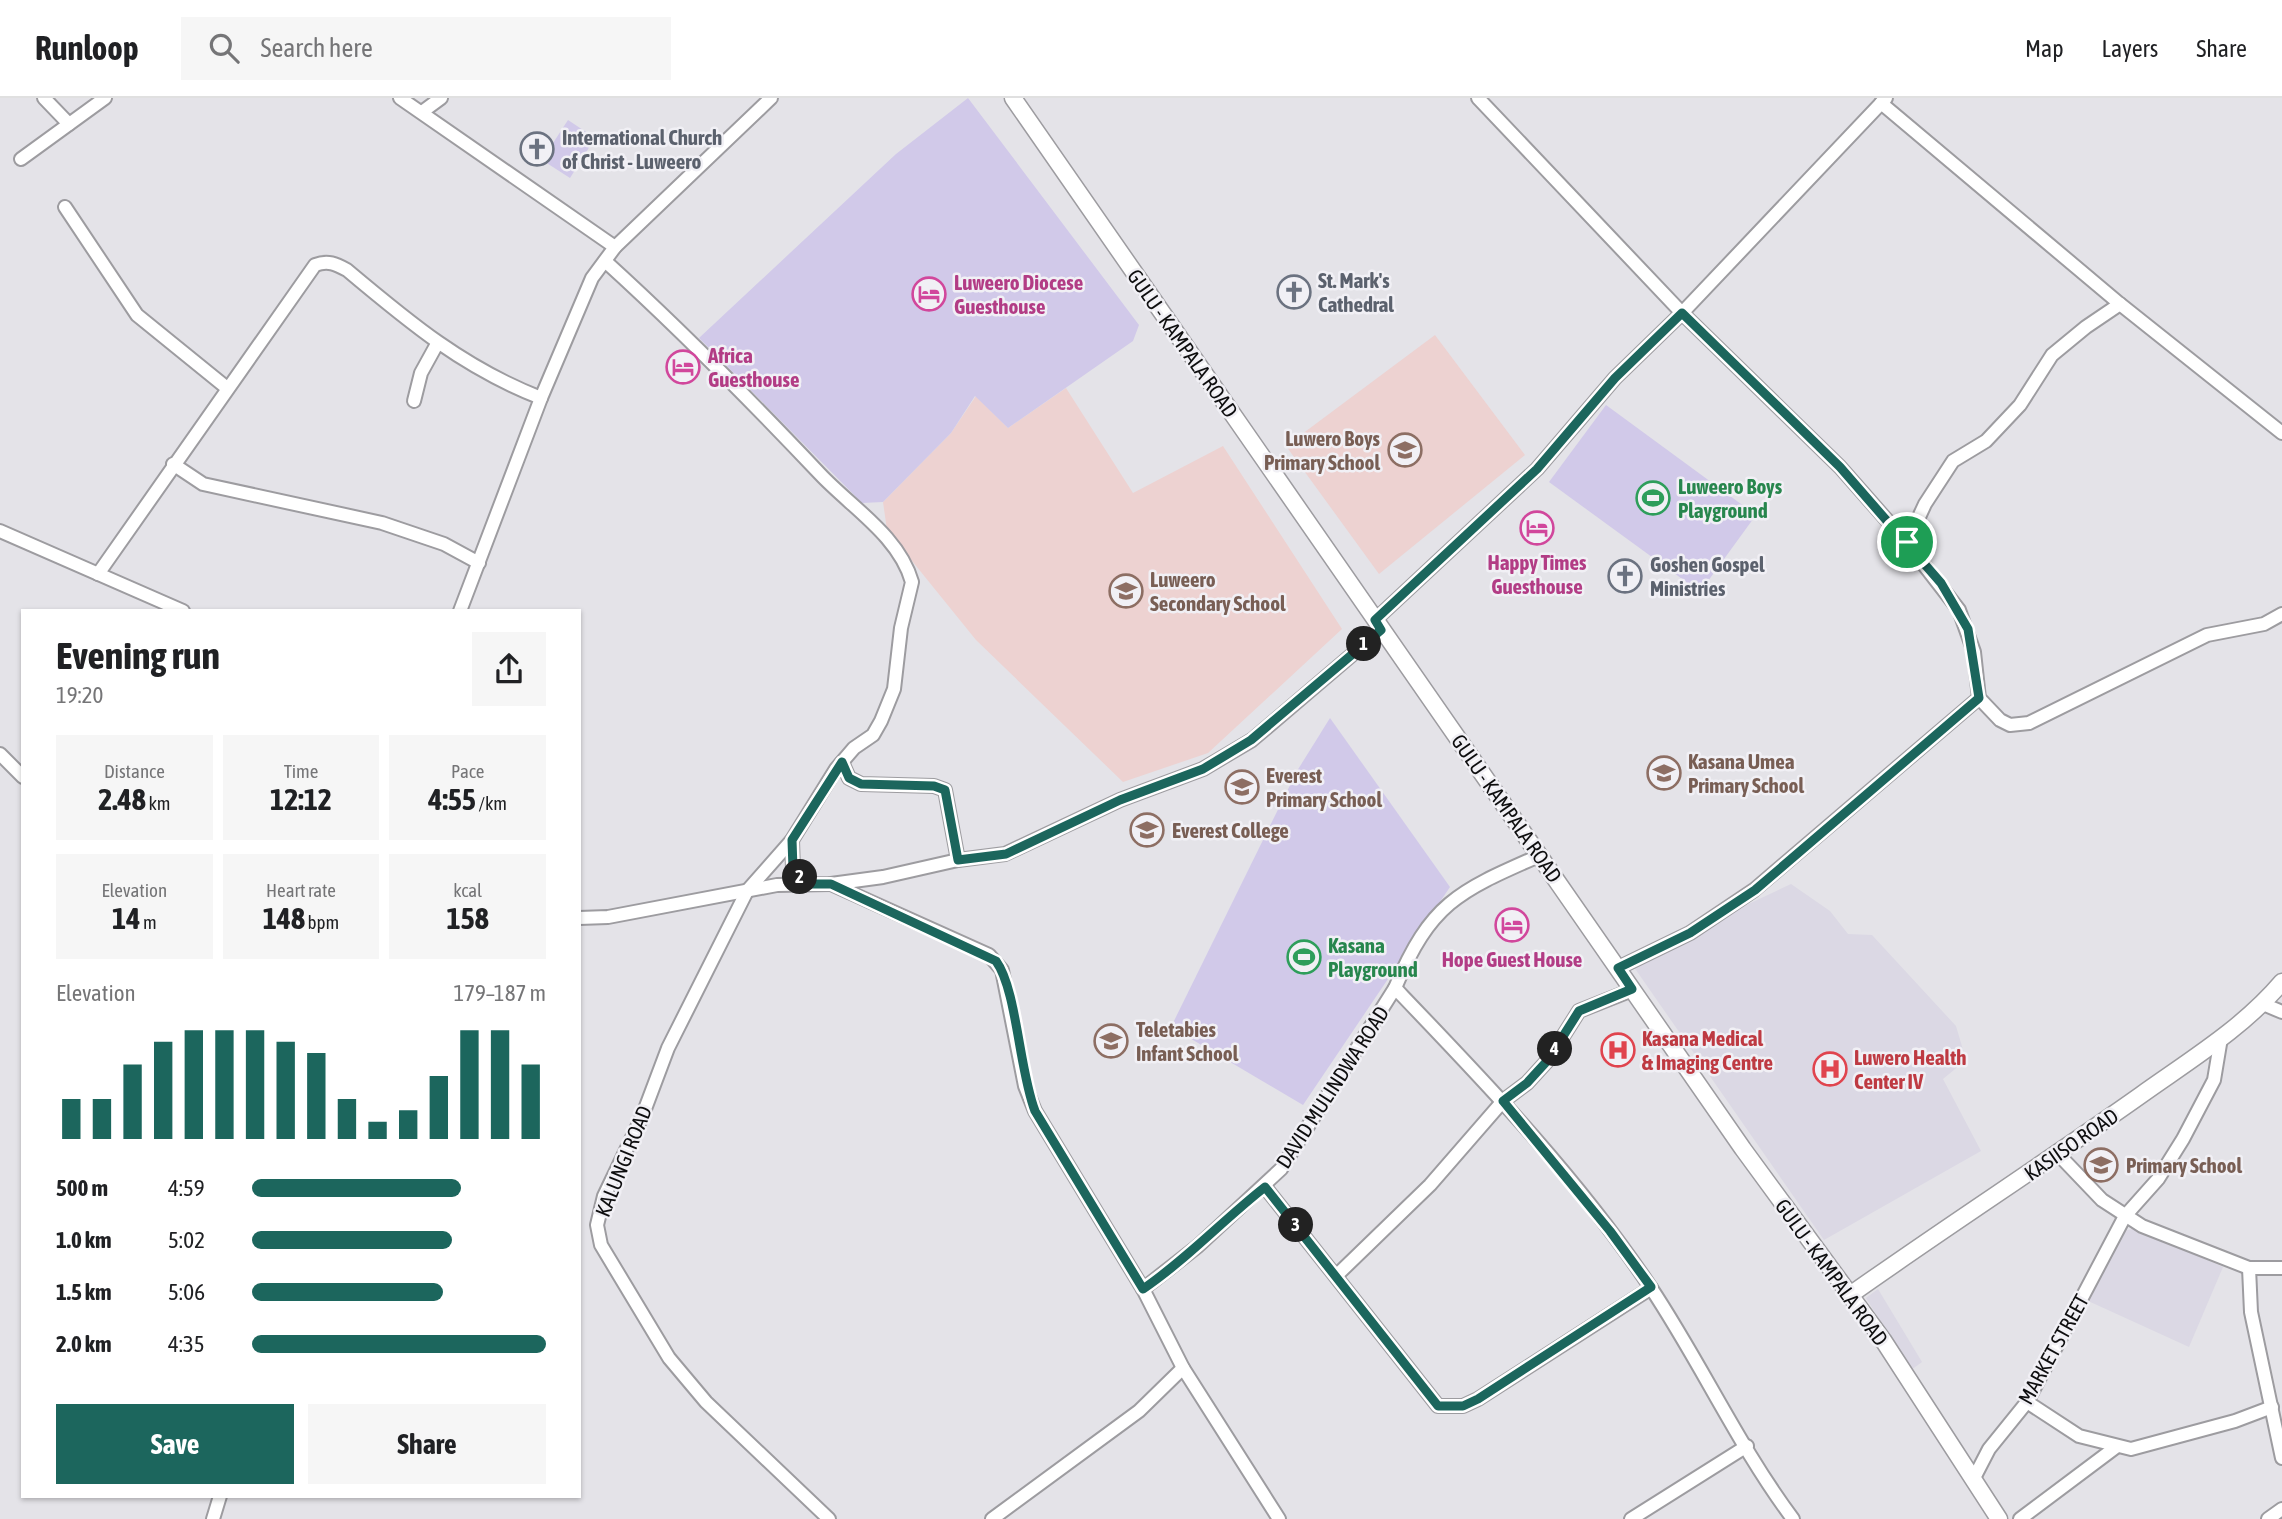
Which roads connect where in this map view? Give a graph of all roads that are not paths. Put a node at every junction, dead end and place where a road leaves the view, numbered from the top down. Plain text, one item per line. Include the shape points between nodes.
1 (44, 98) edge
2 (106, 98) edge
3 (400, 98) edge
4 (442, 98) edge
5 (771, 98) edge
6 (1013, 98) edge
7 (1478, 98) edge
8 (1884, 100) edge
9 (422, 112) junction
10 (69, 124) junction
11 (21, 159) dead end
12 (65, 207) dead end
13 (615, 247) junction
14 (605, 261) junction
15 (2120, 304) junction
16 (1682, 313) junction
17 (437, 344) junction
18 (227, 388) junction
19 (541, 398) junction
20 (414, 401) dead end
21 (2282, 433) edge
22 (173, 464) junction
23 (0, 531) edge
24 (1907, 542) junction
25 (479, 563) junction
26 (98, 574) junction
27 (178, 609) edge
28 (461, 609) edge
29 (2282, 614) edge
30 (1378, 625) junction
31 (1979, 698) junction
32 (0, 754) edge
33 (842, 762) junction
34 (21, 775) edge
35 (792, 840) junction
36 (1541, 855) junction
37 (958, 860) junction
38 (808, 884) junction
39 (831, 884) junction
40 (747, 891) junction
41 (581, 918) edge
42 (1618, 968) junction
43 (2282, 982) edge
44 (1395, 988) junction
45 (1632, 989) junction
46 (2263, 1004) junction
47 (2282, 1012) edge
48 (2221, 1038) junction
49 (1503, 1101) junction
50 (2058, 1154) junction
51 (1265, 1187) junction
52 (2125, 1216) junction
53 (2249, 1268) junction
54 (2282, 1268) edge
55 (1337, 1275) junction
56 (1651, 1287) junction
57 (1143, 1289) junction
58 (1850, 1294) junction
59 (1183, 1368) junction
60 (2026, 1402) junction
61 (2272, 1407) junction
62 (1747, 1446) junction
63 (2116, 1447) junction
64 (2282, 1458) edge
65 (1974, 1478) junction
66 (219, 1498) edge
67 (2282, 1509) edge
68 (1996, 1517) edge
69 (213, 1519) edge
70 (829, 1519) edge
71 (992, 1519) edge
72 (1279, 1519) edge
73 (1631, 1519) edge
74 (1793, 1519) edge
75 (2020, 1519) edge
76 (2268, 1519) edge

1 - 10 street
2 - 10 street
3 - 9 street
4 - 9 street
5 - 13 street
6 - 30 main road, GULU - KAMPALA ROAD
7 - 16 street
8 - 15 street
8 - 16 street
9 - 13 street
10 - 11 street
12 - 18 street via 137,314
13 - 14 street
14 - 19 street via 592,278
14 - 33 street, KALUNGI ROAD via 696,344 880,530 910,576 912,588 901,628 894,688 873,735
15 - 21 street
15 - 24 street via 2052,355 2020,405 1986,441 1953,460
16 - 24 street via 1840,467
16 - 30 street via 1615,378 1537,469
17 - 18 street via 348,270 322,262 315,265
17 - 19 street via 473,368
17 - 20 street via 421,373
18 - 22 street
19 - 25 street
22 - 25 street via 203,484 382,523 444,544
22 - 26 street
23 - 26 street
24 - 31 street via 1959,610 1974,652
25 - 28 street
26 - 27 street
29 - 31 street via 2264,624 2207,635 2029,723 2010,725 2000,720
30 - 36 main road, GULU - KAMPALA ROAD
30 - 37 street via 1251,740 1203,769 1120,800 1006,854
31 - 42 street via 1755,890 1690,933
32 - 34 street
33 - 35 street, KALUNGI ROAD
33 - 37 street via 849,778 861,784 945,790
35 - 38 street via 793,869
35 - 40 street, KALUNGI ROAD
36 - 42 main road, GULU - KAMPALA ROAD
36 - 44 street, DAVID MULINDWA ROAD via 1477,883 1446,906 1422,936
37 - 39 street
38 - 39 street
38 - 40 street
39 - 57 street via 996,961 1006,982 1025,1086 1035,1111
40 - 41 street
40 - 70 street, KALUNGI ROAD via 668,1048 642,1117 604,1196 597,1225 601,1245 669,1358 706,1402
42 - 45 main road, GULU - KAMPALA ROAD
43 - 46 main road, KASIISO ROAD
44 - 49 street
44 - 51 street, DAVID MULINDWA ROAD via 1294,1150
45 - 49 street via 1579,1011 1548,1060
45 - 58 main road, GULU - KAMPALA ROAD
46 - 47 street
46 - 48 main road, KASIISO ROAD
48 - 50 main road, KASIISO ROAD
48 - 52 street, MARKET STREET via 2214,1080 2183,1139 2158,1179
49 - 55 street via 1430,1185
49 - 56 street
50 - 52 street via 2102,1200
50 - 58 main road, KASIISO ROAD
51 - 55 street
51 - 57 street, DAVID MULINDWA ROAD
52 - 53 street
52 - 60 street, MARKET STREET
53 - 54 street
53 - 61 street via 2251,1312
55 - 56 street via 1415,1381 1438,1406 1450,1407 1478,1399
56 - 62 street
57 - 59 street
58 - 65 main road, GULU - KAMPALA ROAD
59 - 71 street via 1139,1411
59 - 72 street
60 - 63 street via 2080,1436
60 - 65 street, MARKET STREET via 1989,1449
61 - 63 street via 2153,1445
61 - 64 street
62 - 73 street
62 - 74 street
63 - 75 street
65 - 68 main road, GULU - KAMPALA ROAD
66 - 69 street
67 - 76 street

